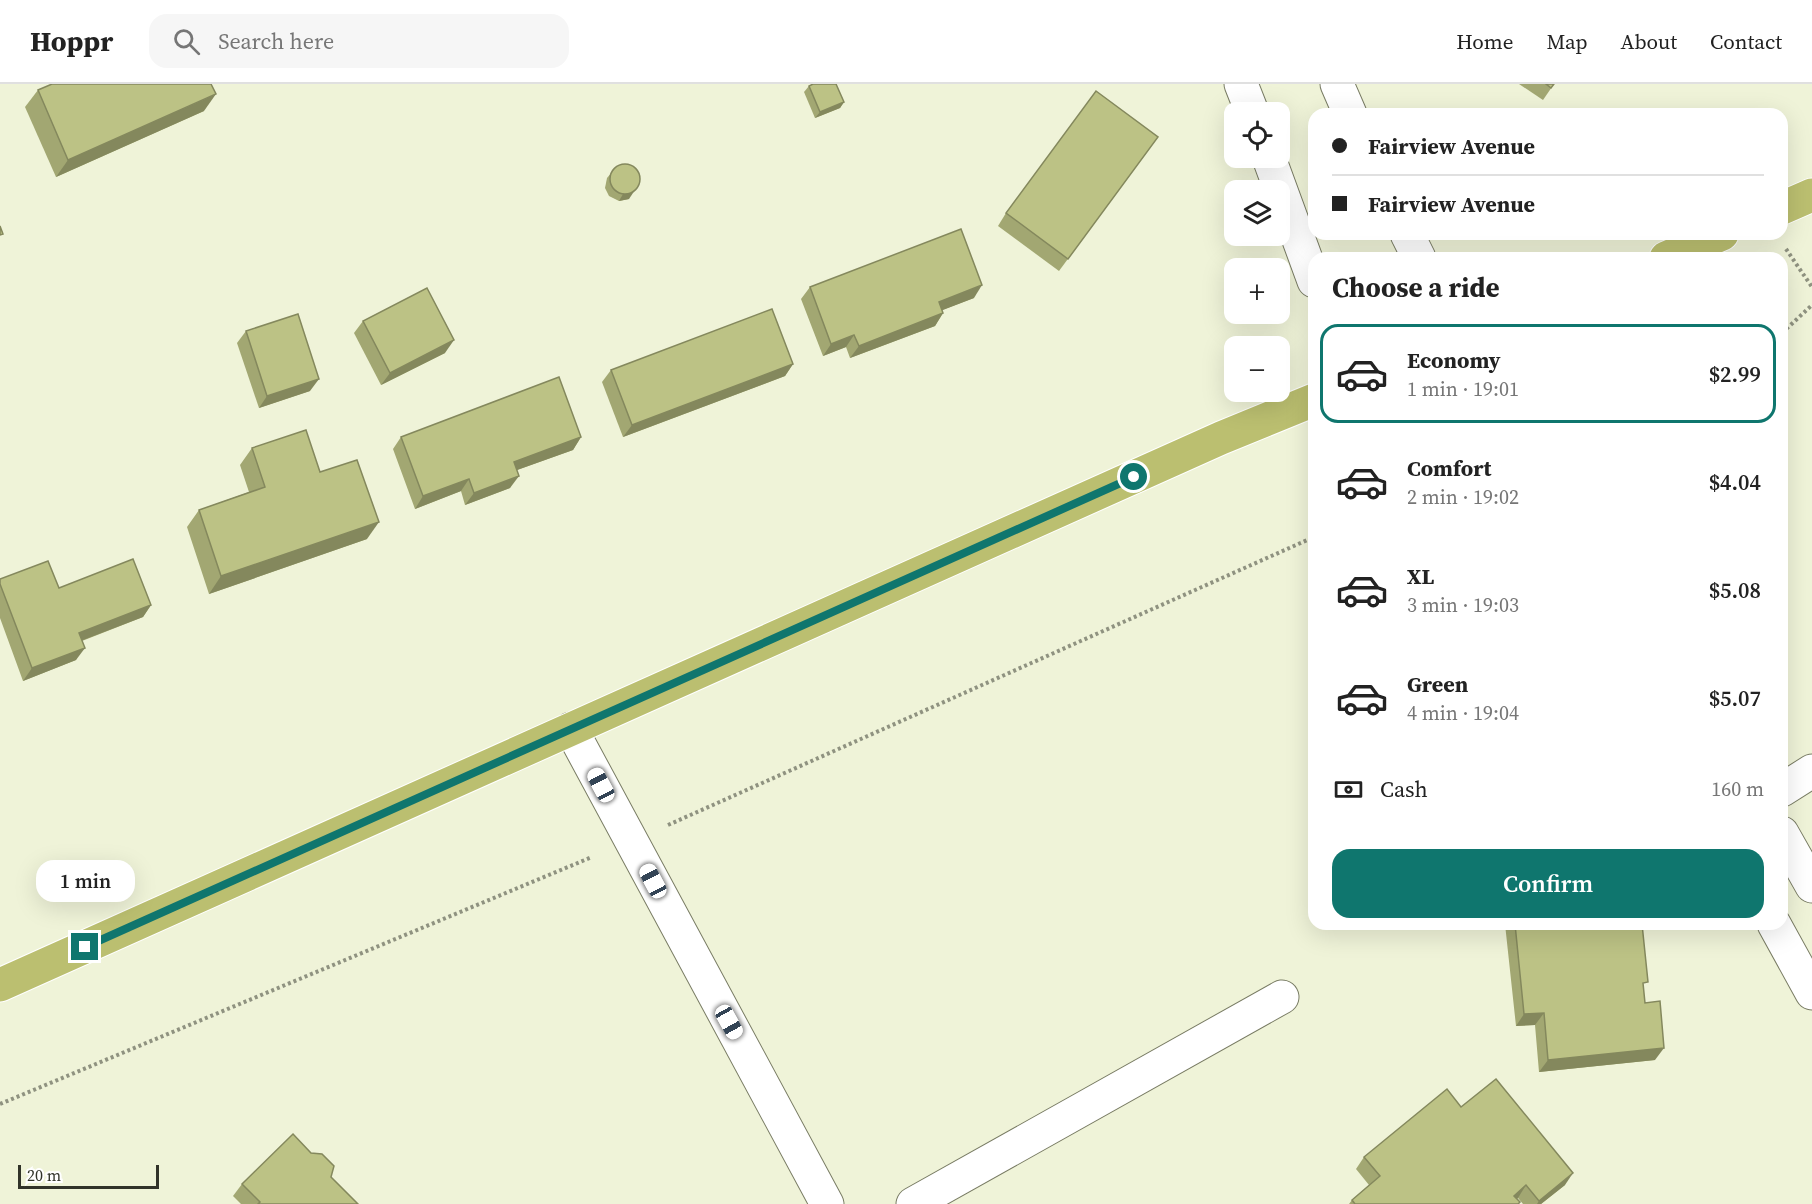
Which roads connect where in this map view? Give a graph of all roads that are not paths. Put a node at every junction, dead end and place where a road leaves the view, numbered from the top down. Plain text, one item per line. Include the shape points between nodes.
1 (1241, 84) edge
2 (1337, 84) edge
3 (1248, 102) edge
4 (1347, 108) edge
5 (1273, 168) edge
6 (1812, 195) edge
7 (1788, 205) edge
8 (1708, 240) edge
9 (1680, 252) edge
10 (1308, 265) edge
11 (1308, 402) edge
12 (571, 729) junction
13 (1812, 771) edge
14 (1788, 786) edge
15 (1788, 843) edge
16 (1812, 886) edge
17 (1777, 930) edge
18 (0, 985) edge
19 (1812, 993) edge
20 (1282, 997) dead end
21 (827, 1204) edge
22 (913, 1204) edge

1 - 3 street
2 - 4 street
5 - 10 street
6 - 7 main road
8 - 9 main road
11 - 12 main road
12 - 18 main road
12 - 21 street
13 - 14 street
15 - 16 street
17 - 19 street
20 - 22 street

